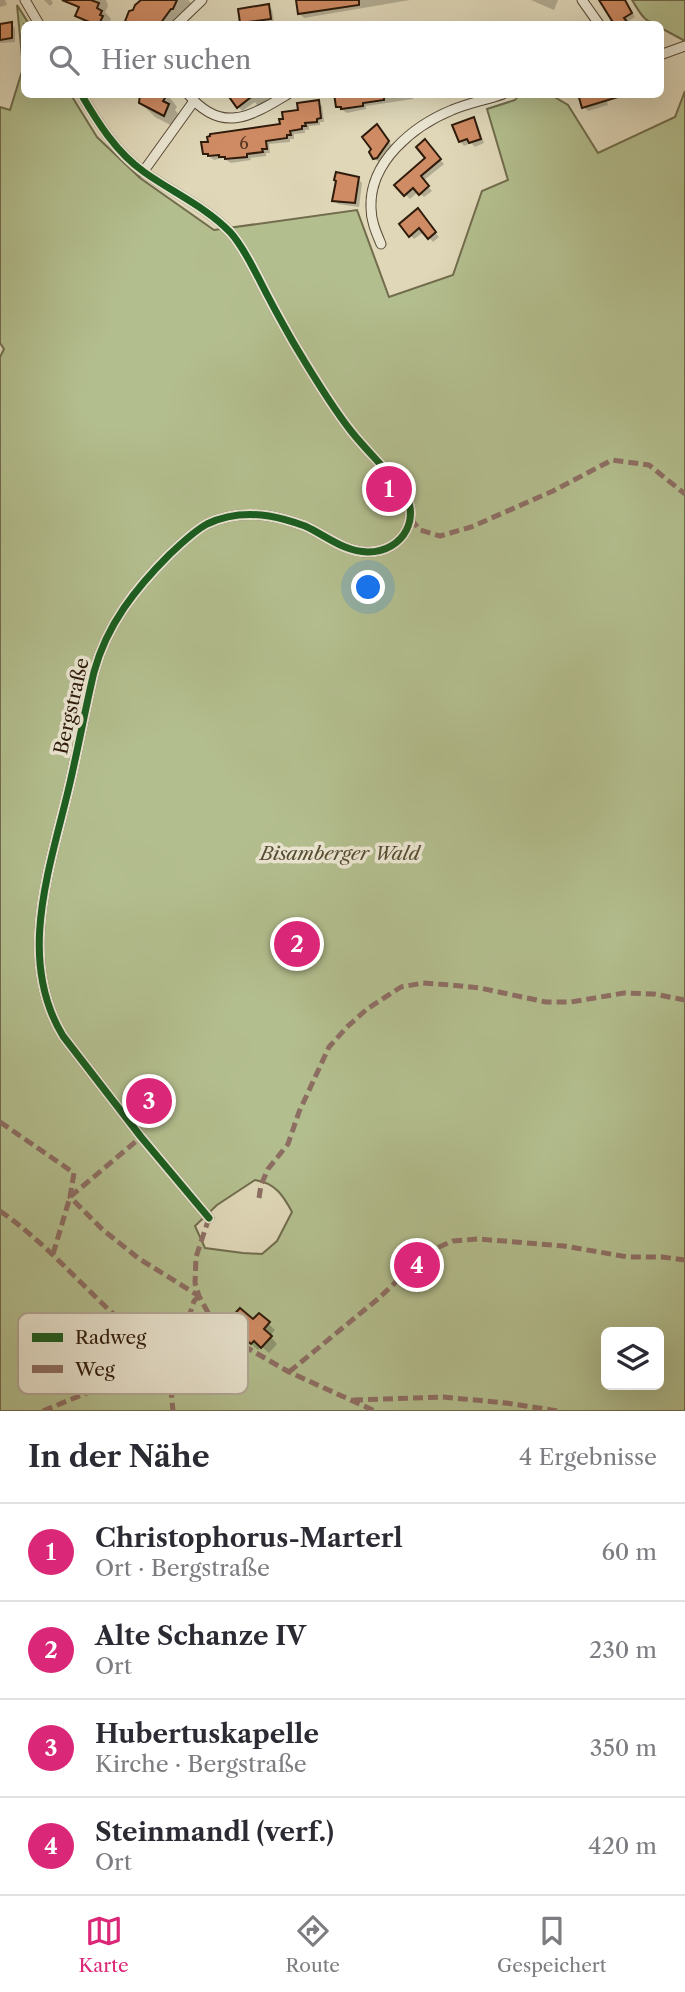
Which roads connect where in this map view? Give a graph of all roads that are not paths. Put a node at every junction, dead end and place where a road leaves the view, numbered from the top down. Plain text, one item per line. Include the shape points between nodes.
1 (24, 0) edge
2 (202, 0) edge
3 (582, 0) edge
4 (37, 21) edge
5 (180, 21) edge
6 (597, 21) edge
7 (685, 47) edge
8 (664, 54) edge
9 (84, 98) edge
10 (191, 98) edge
11 (281, 98) edge
12 (489, 98) edge
13 (144, 172) junction
14 (381, 244) dead end
15 (209, 1218) dead end

1 - 4 street
2 - 5 street
3 - 6 street
7 - 8 street
9 - 13 street, Bergstraße via 107,135
10 - 11 street via 213,115 243,118
10 - 13 street
12 - 14 street via 437,117 389,156 371,195 372,220
13 - 15 street, Bergstraße via 230,233 329,400 401,487 411,508 407,530 380,551 349,548 306,527 269,516 235,516 206,525 140,585 105,638 93,672 43,899 38,940 43,984 63,1036

